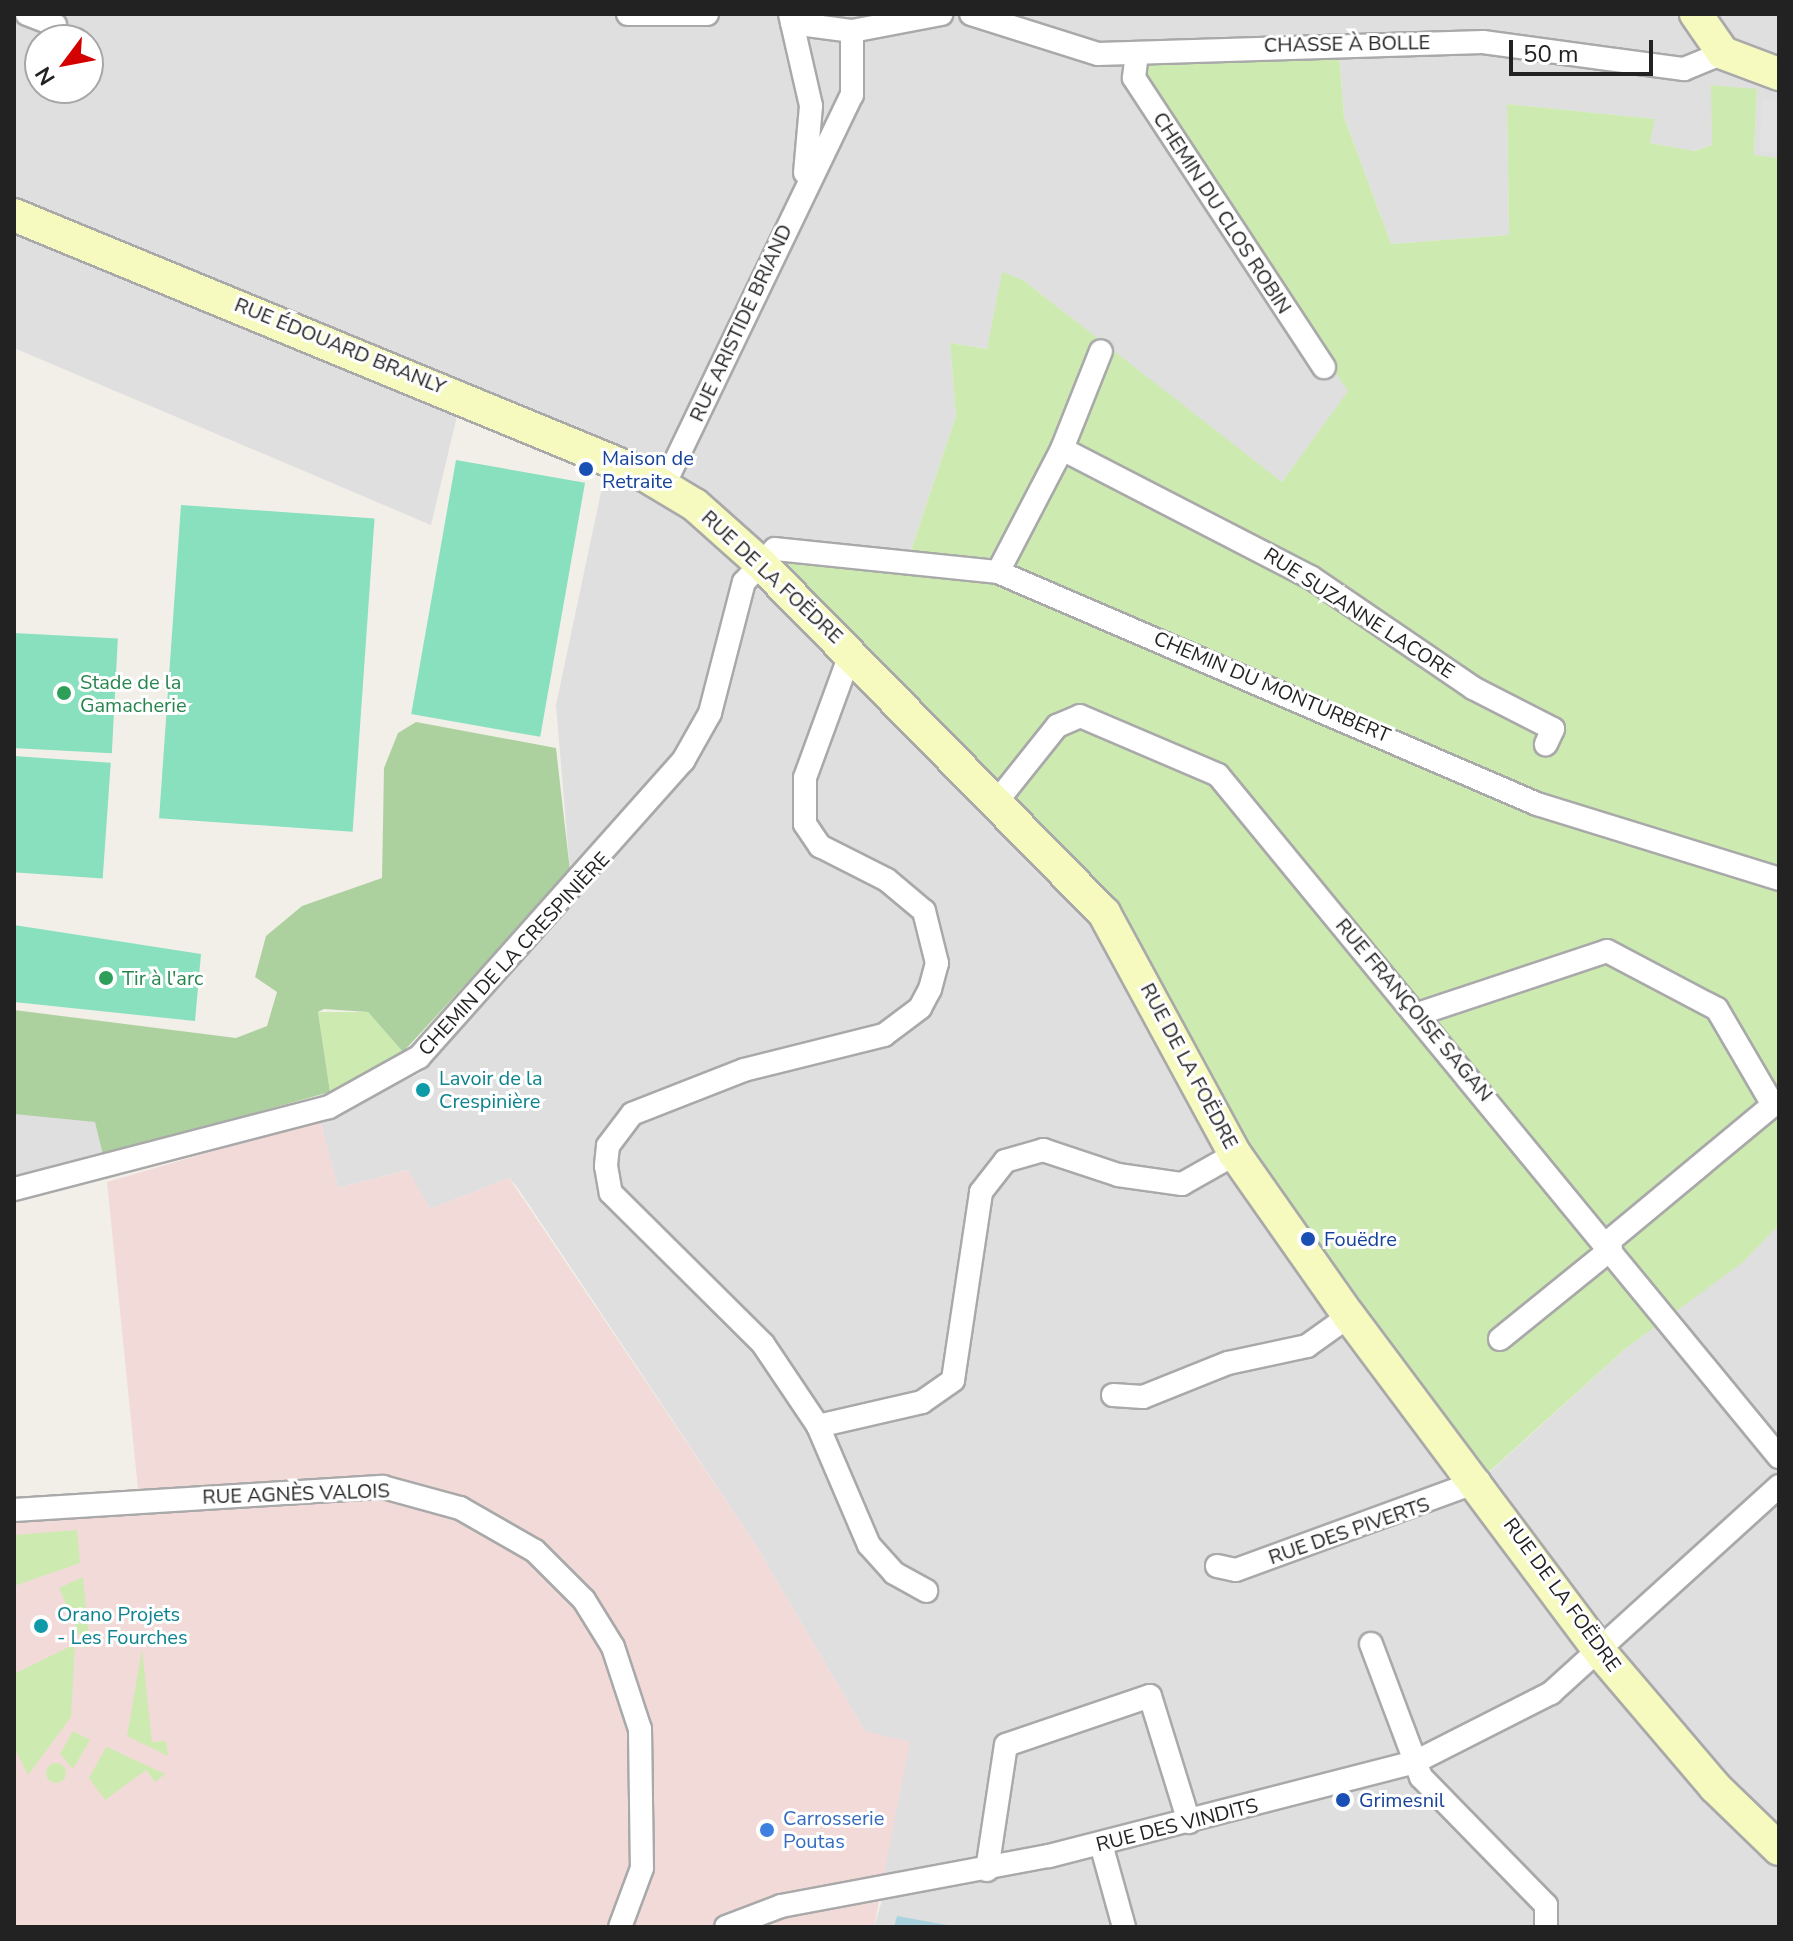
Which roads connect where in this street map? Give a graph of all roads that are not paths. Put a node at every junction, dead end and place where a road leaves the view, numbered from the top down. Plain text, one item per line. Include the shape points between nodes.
1 (27, 14) edge
2 (628, 14) edge
3 (707, 14) edge
4 (941, 14) edge
5 (971, 14) edge
6 (1696, 14) edge
7 (791, 18) edge
8 (52, 24) edge
9 (852, 31) junction
10 (1137, 53) junction
11 (1723, 53) junction
12 (1779, 74) edge
13 (797, 205) junction
14 (14, 215) edge
15 (1101, 351) dead end
16 (1324, 367) dead end
17 (1062, 449) junction
18 (664, 485) junction
19 (759, 562) junction
20 (998, 572) junction
21 (851, 652) junction
22 (1546, 744) dead end
23 (998, 800) junction
24 (1779, 879) edge
25 (1418, 1014) junction
26 (1776, 1110) edge
27 (1235, 1154) junction
28 (14, 1189) edge
29 (1609, 1246) junction
30 (1349, 1316) junction
31 (1500, 1339) dead end
32 (1113, 1395) dead end
33 (818, 1426) junction
34 (1779, 1457) edge
35 (1479, 1481) junction
36 (1779, 1486) edge
37 (14, 1510) edge
38 (1217, 1566) dead end
39 (926, 1591) dead end
40 (1371, 1644) dead end
41 (1601, 1653) junction
42 (1415, 1762) junction
43 (1189, 1822) junction
44 (1101, 1844) junction
45 (1779, 1849) edge
46 (987, 1870) junction
47 (620, 1927) edge
48 (726, 1927) edge
49 (1124, 1927) edge
50 (1546, 1927) edge

1 - 8 street
2 - 3 street
4 - 9 street
5 - 10 street, CHASSE À BOLLE via 1098,54
6 - 11 street
7 - 9 street
7 - 13 street, RUE ARISTIDE BRIAND via 811,106
9 - 13 street, RUE ARISTIDE BRIAND via 852,95
10 - 11 street, CHASSE À BOLLE via 1483,42 1684,69
10 - 16 street, CHEMIN DU CLOS ROBIN via 1134,78
11 - 12 street
13 - 18 street, RUE ARISTIDE BRIAND
14 - 18 street, RUE ÉDOUARD BRANLY
15 - 17 street
17 - 20 street
17 - 22 street, RUE SUZANNE LACORE via 1312,578 1473,688 1553,729
18 - 19 street, RUE DE LA FOËDRE
19 - 20 street, CHEMIN DU MONTURBERT via 775,549
19 - 21 street, RUE DE LA FOËDRE
19 - 28 street, CHEMIN DE LA CRESPINIÈRE via 737,602 710,713 683,761 419,1057 329,1107
20 - 24 street, CHEMIN DU MONTURBERT via 1537,804
21 - 23 street, RUE DE LA FOËDRE
21 - 33 street via 805,778 805,824 820,846 887,880 924,911 937,963 930,989 920,1008 884,1035 744,1070 632,1114 608,1146 606,1166 611,1193 739,1315
23 - 25 street, RUE FRANÇOISE SAGAN via 1057,726 1080,716 1218,775
23 - 27 street, RUE DE LA FOËDRE via 1104,913
25 - 26 street via 1607,951 1717,1009
25 - 29 street, RUE FRANÇOISE SAGAN
26 - 29 street
27 - 30 street, RUE DE LA FOËDRE
27 - 33 street via 1182,1184 1118,1175 1043,1150 1005,1161 981,1192 948,1387 922,1402
29 - 31 street
29 - 34 street, RUE FRANÇOISE SAGAN
30 - 32 street via 1307,1346 1228,1363 1143,1397
30 - 35 street, RUE DE LA FOËDRE
33 - 39 street via 869,1545 894,1573
35 - 38 street, RUE DES PIVERTS via 1236,1570
35 - 41 street, RUE DE LA FOËDRE
36 - 41 street, RUE DES VINDITS
37 - 47 street, RUE AGNÈS VALOIS via 383,1487 460,1508 526,1545 584,1600 613,1647 633,1701 645,1758 642,1868
40 - 42 street
41 - 42 street, RUE DES VINDITS via 1551,1693
41 - 45 street, RUE DE LA FOËDRE via 1715,1787
42 - 43 street, RUE DES VINDITS
42 - 50 street via 1421,1777 1546,1905
43 - 44 street, RUE DES VINDITS
43 - 46 street via 1150,1696 1006,1745
44 - 46 street, RUE DES VINDITS
44 - 49 street
46 - 48 street, RUE DES VINDITS via 781,1906

